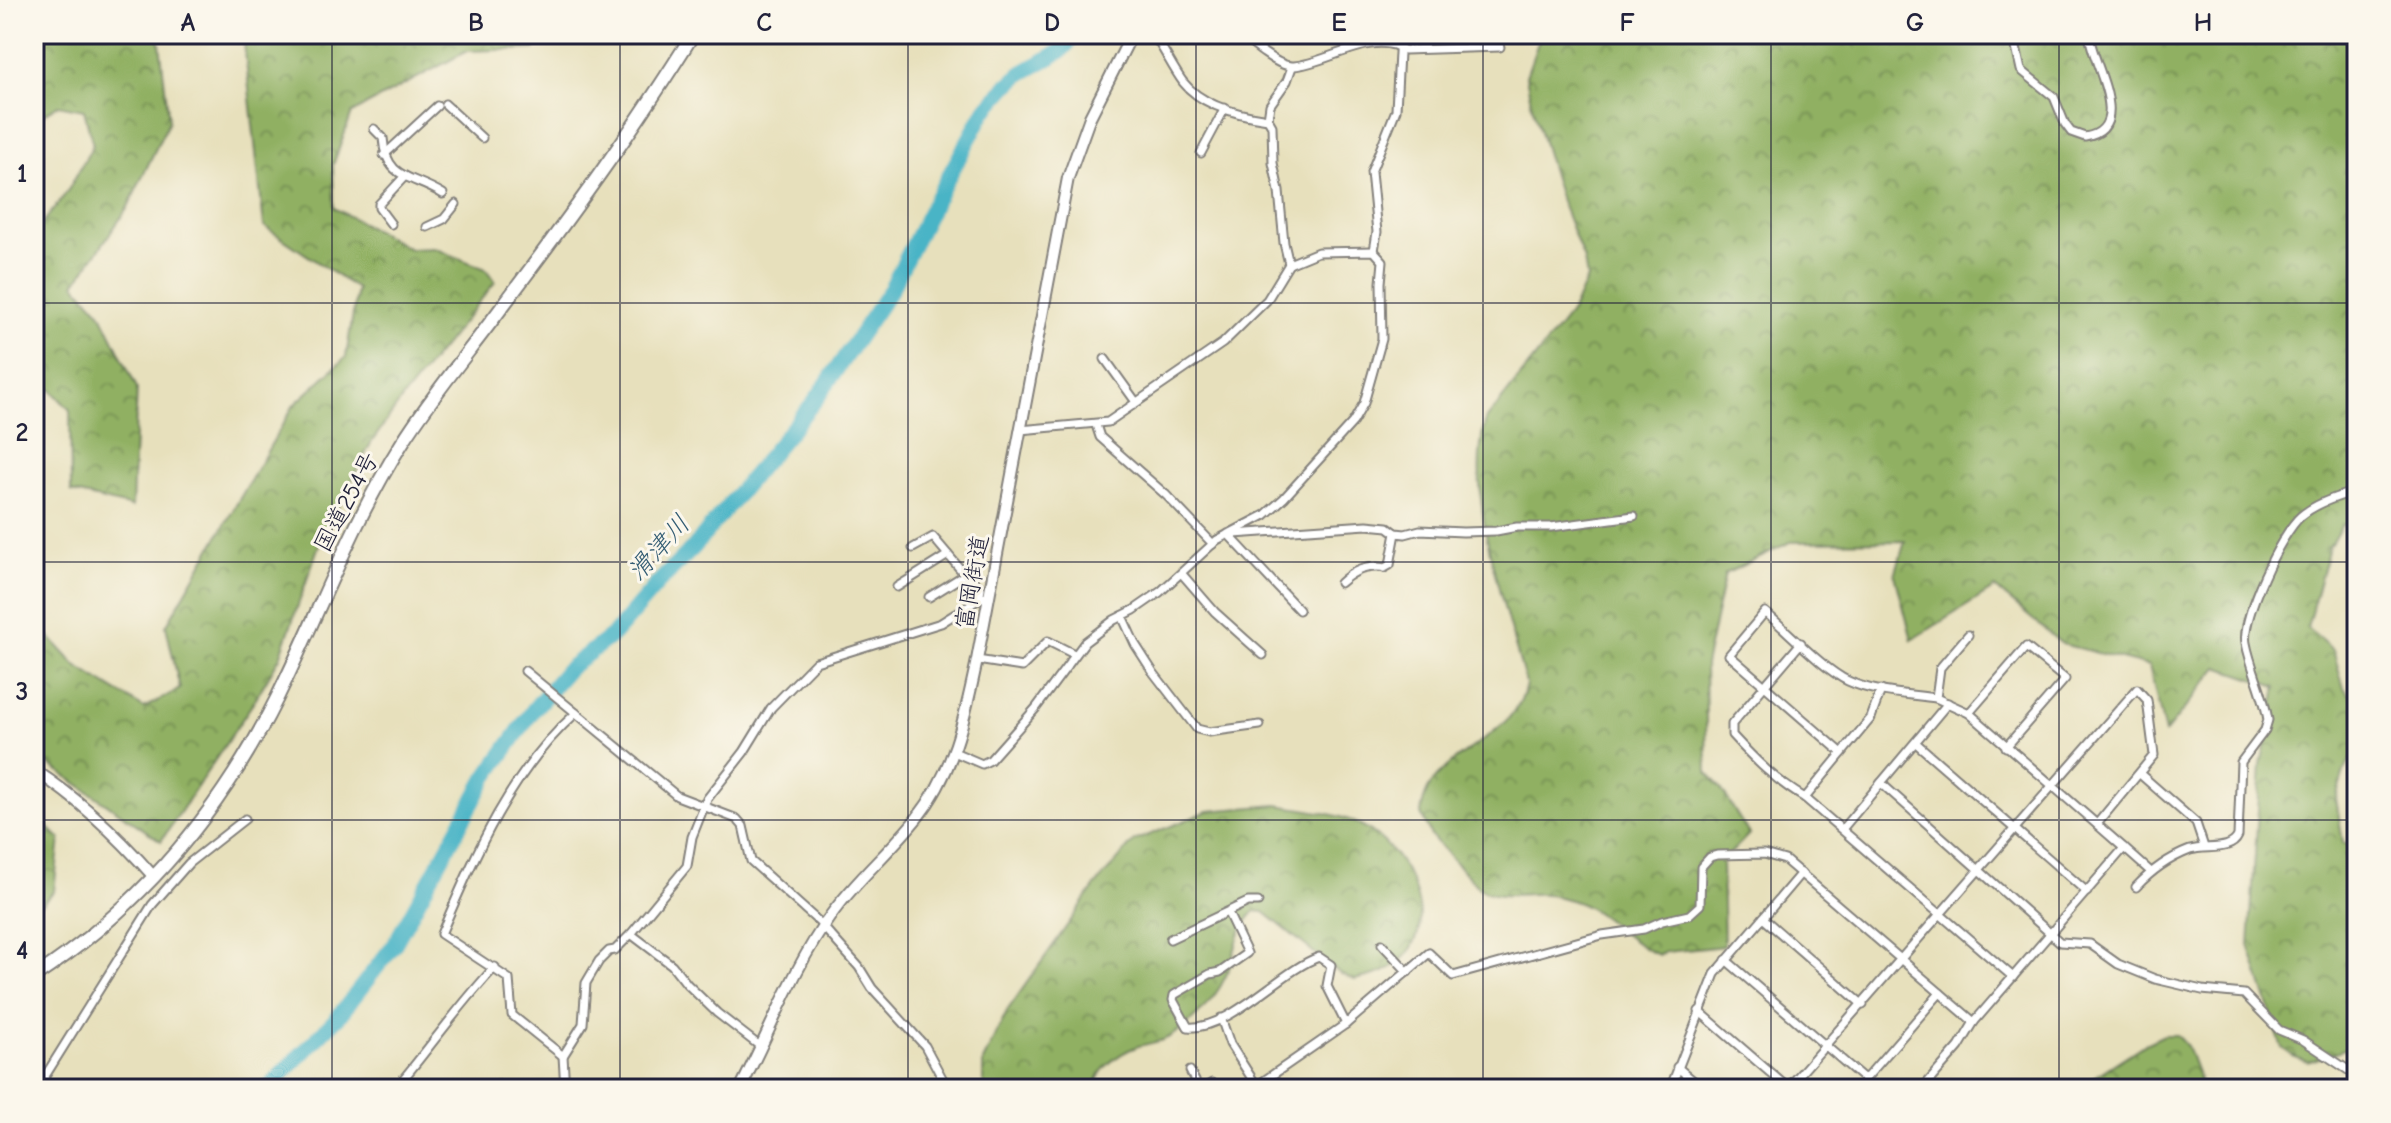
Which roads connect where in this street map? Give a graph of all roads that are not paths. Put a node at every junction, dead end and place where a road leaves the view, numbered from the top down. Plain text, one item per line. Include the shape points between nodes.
1 (693, 34) edge
2 (1132, 34) edge
3 (1153, 34) edge
4 (1242, 34) edge
5 (1400, 34) edge
6 (2013, 34) edge
7 (2089, 34) edge
8 (1399, 47) junction
9 (1500, 47) dead end
10 (1292, 67) junction
11 (1225, 108) junction
12 (1268, 119) junction
13 (374, 129) dead end
14 (482, 138) dead end
15 (1201, 153) dead end
16 (384, 155) junction
17 (405, 176) junction
18 (443, 194) dead end
19 (456, 204) dead end
20 (391, 224) dead end
21 (427, 227) dead end
22 (1374, 251) junction
23 (1289, 264) junction
24 (1105, 359) dead end
25 (1136, 402) junction
26 (1096, 425) junction
27 (1020, 430) junction
28 (2357, 491) edge
29 (1634, 516) dead end
30 (1396, 533) junction
31 (1228, 534) junction
32 (1213, 544) junction
33 (913, 548) dead end
34 (948, 555) junction
35 (966, 574) junction
36 (1182, 574) junction
37 (1340, 583) dead end
38 (897, 587) dead end
39 (990, 595) junction
40 (929, 597) dead end
41 (979, 599) junction
42 (1299, 610) dead end
43 (1122, 616) junction
44 (1968, 635) dead end
45 (1801, 643) junction
46 (1074, 654) junction
47 (1263, 655) dead end
48 (977, 660) junction
49 (526, 672) dead end
50 (1765, 686) junction
51 (1881, 690) junction
52 (1936, 698) junction
53 (1948, 703) junction
54 (575, 712) junction
55 (1969, 713) junction
56 (1260, 725) dead end
57 (1916, 743) junction
58 (2006, 747) junction
59 (954, 752) junction
60 (1842, 753) junction
61 (34, 770) edge
62 (2140, 774) junction
63 (1881, 783) junction
64 (2052, 786) junction
65 (1805, 798) junction
66 (704, 807) junction
67 (245, 819) dead end
68 (2097, 824) junction
69 (1843, 828) junction
70 (2015, 830) junction
71 (2204, 847) junction
72 (2124, 848) junction
73 (1978, 872) junction
74 (2151, 872) junction
75 (1801, 873) junction
76 (154, 877) junction
77 (2136, 887) dead end
78 (2087, 892) junction
79 (1258, 902) dead end
80 (1228, 913) junction
81 (1941, 914) junction
82 (1763, 918) junction
83 (823, 927) junction
84 (631, 934) junction
85 (2051, 934) junction
86 (1170, 939) dead end
87 (1382, 944) dead end
88 (1726, 960) junction
89 (1902, 960) junction
90 (495, 967) junction
91 (1408, 972) junction
92 (34, 977) edge
93 (2013, 977) junction
94 (1940, 993) junction
95 (1863, 1005) junction
96 (1699, 1011) junction
97 (1221, 1018) junction
98 (1974, 1022) junction
99 (1346, 1024) junction
100 (761, 1047) junction
101 (1826, 1047) junction
102 (563, 1056) junction
103 (1677, 1067) junction
104 (1190, 1071) dead end
105 (2357, 1076) edge
106 (1212, 1083) dead end
107 (1254, 1087) edge
108 (37, 1089) edge
109 (395, 1089) edge
110 (485, 1089) edge
111 (506, 1089) edge
112 (565, 1089) edge
113 (740, 1089) edge
114 (948, 1089) edge
115 (1200, 1089) edge
116 (1670, 1089) edge
117 (1703, 1089) edge
118 (1788, 1089) edge
119 (1922, 1089) edge

1 - 76 highway, 国道254号 via 599,175 404,441 346,544 246,756
2 - 27 street, 富岡街道 via 1090,117 1068,178
3 - 11 street via 1184,83
4 - 10 street via 1277,62
5 - 8 street
6 - 7 street via 2021,70 2054,97 2071,132 2085,137 2101,131 2110,110
8 - 9 street
8 - 10 street via 1372,45
8 - 22 street via 1396,110 1371,172
10 - 12 street via 1270,105
11 - 12 street
11 - 15 street
12 - 23 street
13 - 16 street via 383,138
14 - 16 street via 441,105
16 - 17 street
17 - 18 street
17 - 20 street via 379,204
19 - 21 street via 444,219
22 - 23 street via 1318,252
22 - 31 street via 1383,261 1383,329 1358,414 1284,498 1265,515
23 - 25 street via 1267,300 1223,343
24 - 25 street
25 - 26 street
26 - 27 street
26 - 32 street via 1100,437
27 - 39 street, 富岡街道
28 - 71 street via 2295,521 2263,578 2246,623 2246,643 2267,725 2241,762 2235,842
29 - 30 street via 1496,531
30 - 31 street via 1367,525
30 - 37 street via 1390,565 1354,570
31 - 32 street
31 - 42 street
32 - 36 street
33 - 34 street via 933,537
34 - 35 street
34 - 38 street
35 - 40 street
35 - 41 street via 981,588
36 - 43 street
36 - 47 street
39 - 41 street
39 - 48 street, 富岡街道
41 - 66 street via 941,623 816,662 771,708
43 - 46 street
43 - 56 street via 1153,672 1197,729
44 - 52 street via 1940,668
45 - 50 street
45 - 50 street via 1765,612 1738,644 1729,655
45 - 51 street via 1843,678
46 - 48 street via 1048,641 1022,667
46 - 59 street via 990,760 982,764
48 - 59 street, 富岡街道
49 - 54 street
50 - 60 street
50 - 65 street via 1732,724 1732,735 1761,767
51 - 52 street
51 - 60 street via 1871,718
52 - 53 street
53 - 55 street
53 - 57 street
54 - 66 street via 677,796
54 - 90 street via 498,814 441,934
55 - 58 street
55 - 58 street via 2026,647 2065,679
57 - 63 street
57 - 70 street
58 - 64 street
59 - 83 street, 富岡街道 via 918,816
60 - 65 street
61 - 76 street via 112,834
62 - 64 street via 2154,750 2147,700 2137,689
62 - 68 street
62 - 71 street via 2196,823
63 - 69 street
63 - 73 street
64 - 68 street
64 - 70 street
65 - 69 street
66 - 83 street via 741,822 751,861
66 - 84 street via 687,866
67 - 108 street via 189,863 152,905
68 - 72 street
69 - 81 street
70 - 73 street
70 - 78 street
71 - 74 street
72 - 74 street
72 - 78 street
73 - 81 street
73 - 85 street
74 - 77 street
75 - 82 street
75 - 89 street
75 - 91 street via 1771,855 1717,855 1701,867 1702,900 1689,915 1453,976 1429,953
76 - 92 highway, 国道254号 via 95,932
78 - 85 street
79 - 80 street
80 - 86 street
80 - 97 street via 1247,953 1178,991 1173,1000 1188,1027
81 - 89 street
81 - 93 street
82 - 88 street
82 - 95 street
83 - 100 street, 富岡街道
83 - 114 street via 925,1046
84 - 100 street
84 - 102 street via 599,961 586,983 583,1024
85 - 93 street
85 - 105 street via 2060,942 2090,944 2118,964 2155,979 2244,994 2279,1030
87 - 91 street
88 - 96 street
88 - 101 street
89 - 94 street
89 - 95 street
90 - 102 street via 509,979 512,1015
90 - 109 street
91 - 99 street
93 - 98 street
94 - 98 street
94 - 101 street via 1867,1077
95 - 101 street
96 - 103 street
96 - 118 street
97 - 99 street via 1319,957 1331,965 1327,986
97 - 107 street
98 - 119 street
99 - 107 street
100 - 113 street, 富岡街道
101 - 118 street
102 - 112 street
103 - 116 street
103 - 117 street
104 - 115 street
106 - 115 street
110 - 111 street via 497,1084

